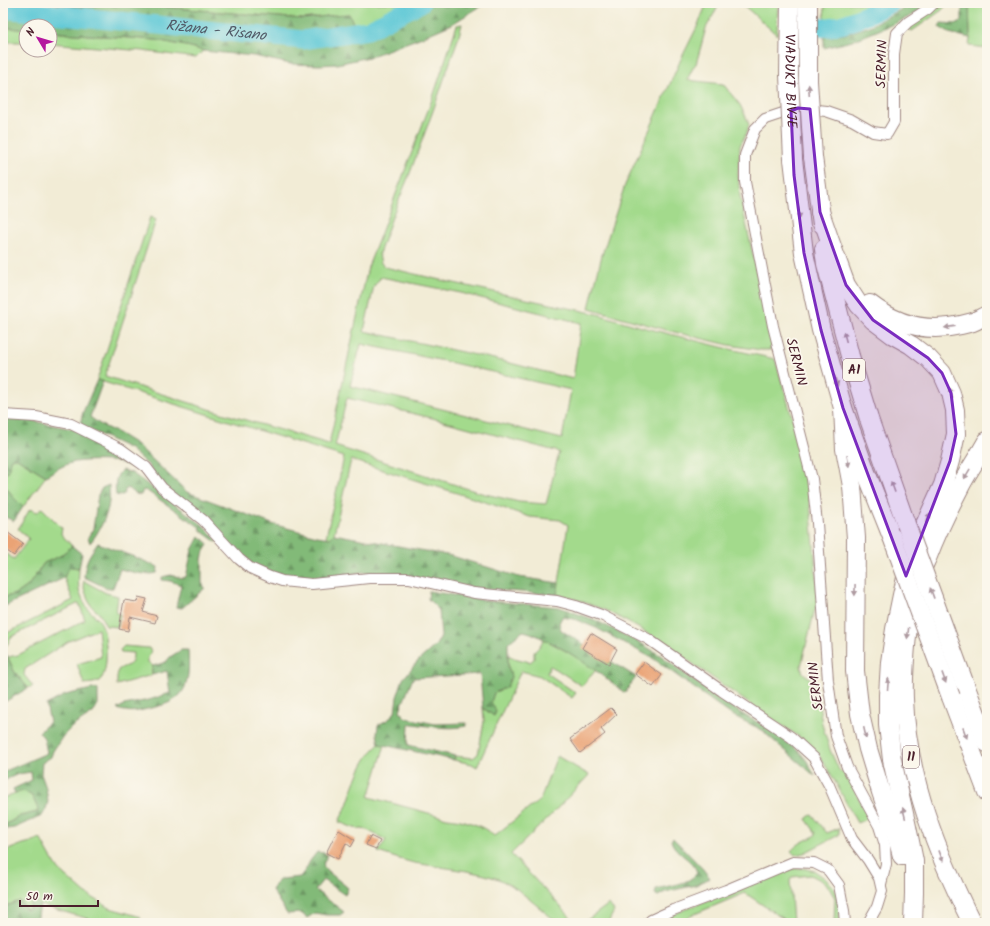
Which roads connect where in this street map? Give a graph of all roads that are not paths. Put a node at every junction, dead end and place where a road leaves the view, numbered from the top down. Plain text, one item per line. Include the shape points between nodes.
1 (790, 3) edge
2 (808, 3) edge
3 (934, 3) edge
4 (820, 212) junction
5 (830, 241) junction
6 (987, 315) edge
7 (843, 408) junction
8 (3, 415) edge
9 (987, 441) edge
10 (987, 743) edge
11 (987, 792) edge
12 (881, 884) junction
13 (914, 893) junction
14 (648, 923) edge
15 (845, 923) edge
16 (868, 923) edge
17 (913, 923) edge
18 (972, 923) edge

1 -> 7 highway, VIADUKT BIVJE / A1, bridge via 789,75 793,159 804,253
4 -> 2 highway, VIADUKT BIVJE / A1, bridge via 808,80
3 - 12 street, SERMIN via 897,33 894,54 894,122 887,134 873,132 852,120 826,111 798,108 765,119 756,129 745,155 745,182 773,326 812,479 828,681 836,736 847,766 879,826 886,864
4 - 5 highway
10 -> 4 highway, A1, bridge via 868,419 826,264
6 -> 5 highway via 973,322 936,328 920,327 887,316 856,289
13 -> 5 highway via 914,861 892,760 888,695 892,649 909,565 943,485 956,434 955,410 952,392 942,374 928,358 873,320 859,305 846,285
7 -> 11 highway, A1, bridge
7 -> 13 highway via 845,449 852,486 856,538 855,671 860,714 868,749
8 - 12 street via 36,417 70,424 121,449 146,467 162,488 203,520 250,568 270,577 312,584 369,578 410,578 474,593 557,601 601,615 648,639 791,737 814,758 829,785 852,839 868,860
9 -> 18 highway, 11 via 961,484 918,581 904,660 906,725 917,785 945,865
12 - 16 street via 882,891 877,907
13 - 17 highway
14 - 15 street via 673,910 793,862 814,863 828,870 839,885

